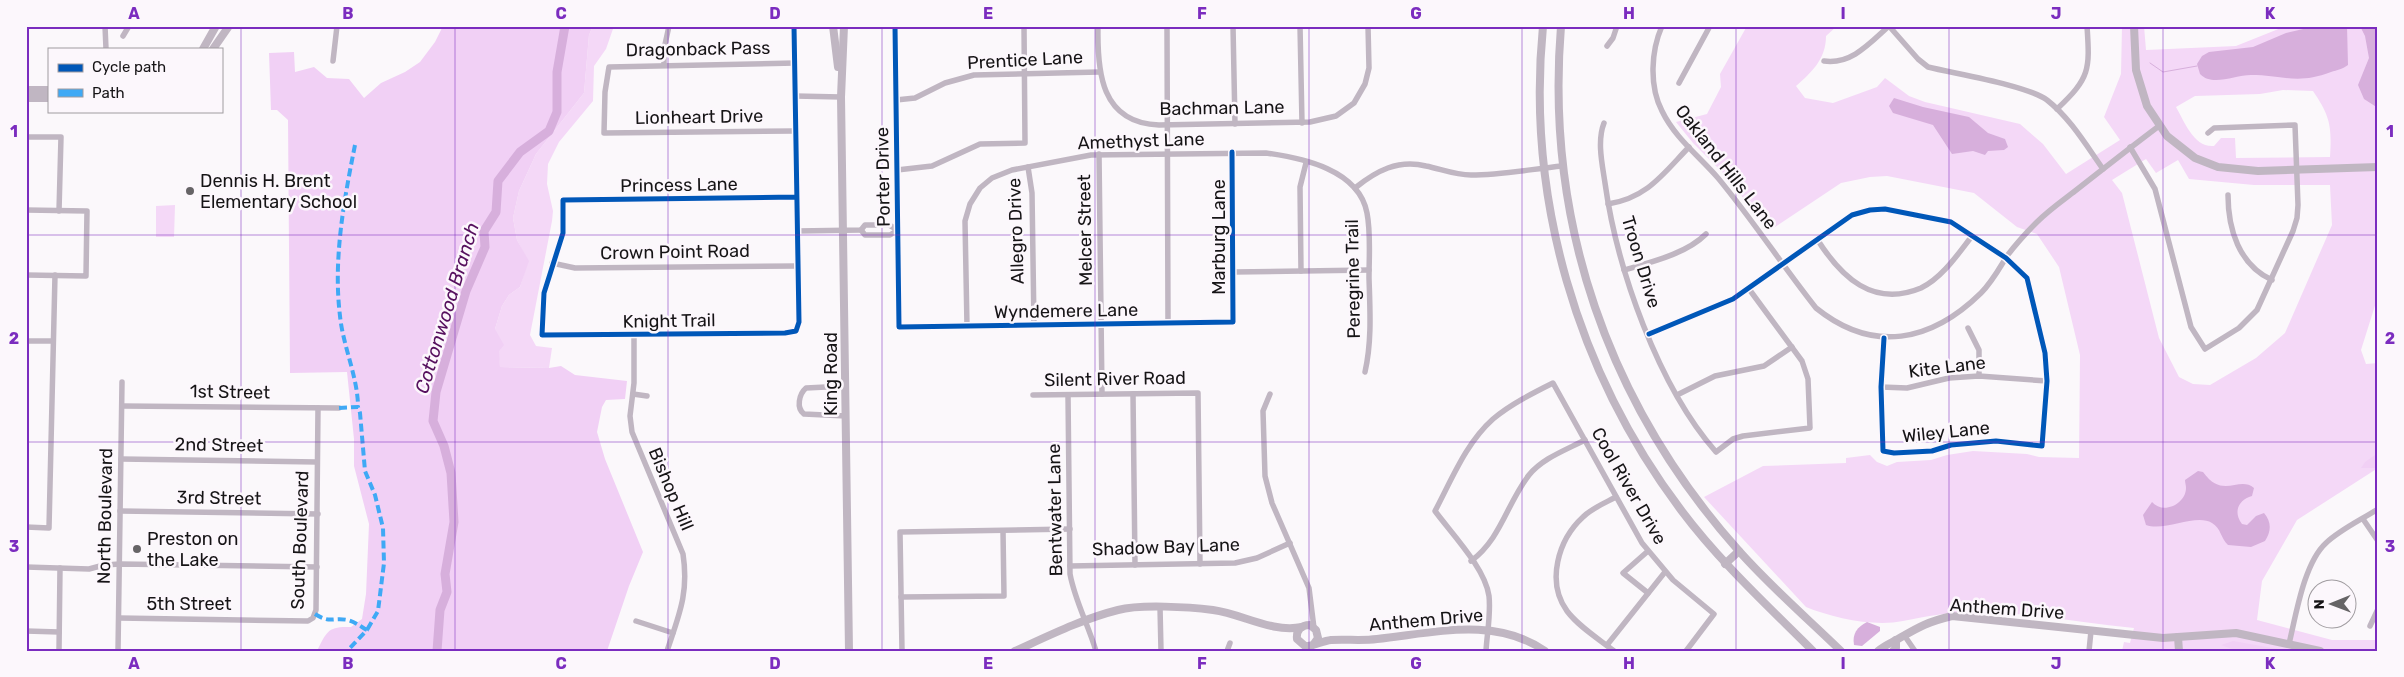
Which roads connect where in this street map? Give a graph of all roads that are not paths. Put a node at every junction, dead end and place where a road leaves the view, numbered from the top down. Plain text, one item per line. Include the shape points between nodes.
1 (105, 26) edge
2 (128, 26) edge
3 (216, 26) edge
4 (228, 26) edge
5 (337, 26) edge
6 (669, 26) edge
7 (794, 26) edge
8 (833, 26) edge
9 (844, 26) edge
10 (895, 26) edge
11 (1024, 26) edge
12 (1098, 26) edge
13 (1166, 26) edge
14 (1233, 26) edge
15 (1300, 26) edge
16 (1368, 26) edge
17 (1543, 26) edge
18 (1561, 26) edge
19 (1617, 26) edge
20 (1662, 26) edge
21 (1710, 26) edge
22 (1889, 26) edge
23 (2087, 26) edge
24 (2134, 26) edge
25 (123, 36) dead end
26 (205, 46) edge
27 (1607, 46) dead end
28 (106, 48) edge
29 (214, 48) edge
30 (332, 61) dead end
31 (1824, 61) dead end
32 (795, 63) junction
33 (664, 65) junction
34 (1099, 72) junction
35 (1025, 73) junction
36 (1679, 83) dead end
37 (26, 90) edge
38 (48, 90) edge
39 (36, 94) junction
40 (795, 96) junction
41 (841, 96) junction
42 (26, 98) edge
43 (48, 98) edge
44 (896, 100) junction
45 (2056, 109) junction
46 (1302, 123) junction
47 (1604, 123) dead end
48 (1168, 124) junction
49 (1235, 124) junction
50 (2159, 126) junction
51 (795, 131) junction
52 (604, 133) joint
53 (2208, 133) dead end
54 (26, 137) edge
55 (2130, 147) junction
56 (1689, 148) junction
57 (1232, 152) junction
58 (1166, 153) junction
59 (1099, 154) junction
60 (1306, 163) junction
61 (1562, 166) junction
62 (1028, 167) junction
63 (2378, 167) edge
64 (1543, 168) junction
65 (2103, 169) junction
66 (897, 170) junction
67 (2297, 170) junction
68 (1356, 188) junction
69 (2228, 195) dead end
70 (796, 197) junction
71 (1608, 204) junction
72 (26, 210) edge
73 (59, 211) junction
74 (844, 230) junction
75 (861, 230) junction
76 (898, 230) junction
77 (797, 231) junction
78 (1706, 234) dead end
79 (1972, 236) junction
80 (1817, 239) junction
81 (2006, 258) junction
82 (552, 263) junction
83 (1782, 264) junction
84 (798, 266) junction
85 (1369, 270) junction
86 (1624, 270) junction
87 (1234, 272) junction
88 (1301, 272) junction
89 (26, 275) edge
90 (55, 275) junction
91 (2272, 280) junction
92 (1749, 289) junction
93 (1234, 322) joint
94 (1168, 323) junction
95 (1101, 324) junction
96 (1034, 325) junction
97 (967, 326) junction
98 (899, 327) joint
99 (1968, 328) dead end
100 (1649, 334) junction
101 (634, 336) junction
102 (1884, 338) junction
103 (26, 341) edge
104 (53, 341) junction
105 (1792, 348) junction
106 (1365, 372) dead end
107 (1980, 376) junction
108 (2047, 381) junction
109 (122, 382) dead end
110 (846, 386) junction
111 (1881, 387) junction
112 (633, 394) junction
113 (1102, 394) junction
114 (1133, 394) junction
115 (1270, 394) dead end
116 (1033, 395) dead end
117 (1068, 395) junction
118 (1677, 395) junction
119 (647, 396) dead end
120 (122, 406) junction
121 (318, 408) junction
122 (339, 408) dead end
123 (846, 416) junction
124 (1584, 440) junction
125 (121, 458) junction
126 (317, 462) junction
127 (1616, 496) junction
128 (2378, 509) edge
129 (120, 511) junction
130 (318, 514) junction
131 (2363, 519) junction
132 (26, 527) edge
133 (1070, 529) junction
134 (1003, 531) junction
135 (2378, 542) edge
136 (1290, 543) junction
137 (1648, 551) junction
138 (1739, 551) junction
139 (1471, 561) junction
140 (120, 564) junction
141 (1200, 564) junction
142 (1725, 564) junction
143 (1135, 565) junction
144 (1070, 566) junction
145 (26, 567) edge
146 (317, 567) junction
147 (60, 568) junction
148 (1665, 572) junction
149 (1648, 593) junction
150 (901, 597) junction
151 (1160, 607) junction
152 (2378, 609) edge
153 (1312, 612) junction
154 (119, 618) junction
155 (259, 619) joint
156 (1085, 619) junction
157 (636, 620) dead end
158 (1303, 626) junction
159 (2370, 626) dead end
160 (1280, 628) junction
161 (1315, 629) junction
162 (1487, 629) junction
163 (26, 631) edge
164 (2091, 631) junction
165 (59, 632) junction
166 (673, 634) junction
167 (1904, 635) junction
168 (2178, 637) junction
169 (1336, 640) junction
170 (1896, 640) junction
171 (1230, 643) dead end
172 (2289, 644) junction
173 (1300, 645) edge
174 (1607, 645) junction
175 (1310, 647) edge
176 (59, 651) edge
177 (118, 651) edge
178 (667, 651) edge
179 (849, 651) edge
180 (902, 651) edge
181 (1015, 651) edge
182 (1096, 651) edge
183 (1161, 651) edge
184 (1227, 651) edge
185 (1486, 651) edge
186 (1545, 651) edge
187 (1614, 651) edge
188 (1686, 651) edge
189 (1813, 651) edge
190 (1841, 651) edge
191 (1878, 651) edge
192 (1893, 651) edge
193 (1915, 651) edge
194 (2089, 651) edge
195 (2179, 651) edge
196 (2320, 651) edge

1 - 28 street
2 - 25 street
3 - 26 street
4 - 29 street
5 - 30 street
6 - 33 street
7 - 32 street
8 - 41 street, King Road
9 - 41 street, King Road
10 - 44 street, Porter Drive
11 - 35 street
12 - 34 street
13 - 48 street
14 - 49 street
15 - 46 street
16 - 46 street, Bachman Lane via 1369,68 1365,84 1354,103 1321,122
17 - 64 street via 1540,55
18 - 61 street via 1558,96
19 - 27 street
20 - 56 street, Oakland Hills Lane via 1654,56 1656,93 1665,116
21 - 36 street
22 - 31 street via 1847,60 1836,63
22 - 45 street via 1928,67 2026,90 2046,99
23 - 45 street via 2089,59 2086,74 2080,86
24 - 50 street via 2140,87
32 - 33 street, Dragonback Pass
32 - 40 street
33 - 52 street, Dragonback Pass via 609,67
34 - 35 street, Prentice Lane
34 - 48 street, Bachman Lane via 1113,104 1126,115 1153,124
35 - 44 street, Prentice Lane via 966,76 915,98
35 - 66 street via 1025,143 980,144 932,166
37 - 39 street
38 - 39 street
39 - 42 street
39 - 43 street
40 - 41 street
40 - 51 street
41 - 74 street, King Road
44 - 66 street, Porter Drive
45 - 65 street
46 - 49 street, Bachman Lane
47 - 71 street, Troon Drive via 1600,135
48 - 49 street, Bachman Lane
48 - 58 street
50 - 55 street, Oakland Hills Lane
50 - 67 street via 2195,158 2218,167
51 - 52 street, Lionheart Drive
51 - 70 street
53 - 67 street via 2214,128 2295,125
54 - 73 street via 61,137
55 - 65 street, Oakland Hills Lane
55 - 91 street via 2155,189 2192,326 2205,349 2249,320
56 - 71 street via 1643,193 1623,202
56 - 83 street, Oakland Hills Lane via 1717,178
57 - 58 street, Amethyst Lane
57 - 60 street, Amethyst Lane via 1273,154
57 - 87 street, Marburg Lane
58 - 59 street, Amethyst Lane
58 - 94 street
59 - 62 street, Amethyst Lane
59 - 95 street, Melcer Street
60 - 68 street, Amethyst Lane via 1338,173
60 - 88 street via 1300,187
61 - 64 street
61 - 138 street via 1578,249 1603,332 1619,369 1667,456 1694,496
62 - 96 street, Allegro Drive via 1032,193
62 - 97 street, Amethyst Lane via 1002,173 980,188 970,204 965,221
63 - 67 street
64 - 68 street via 1463,174 1402,164 1377,172
64 - 142 street via 1549,208 1569,288 1607,389 1658,479
65 - 81 street, Oakland Hills Lane via 2046,213
66 - 76 street, Porter Drive
67 - 91 street via 2297,218
68 - 85 street, Peregrine Trail via 1367,212
69 - 91 street via 2228,210 2241,255 2250,267
70 - 77 street
70 - 82 street, Princess Lane via 563,200 563,233
71 - 86 street, Troon Drive
72 - 73 street
73 - 90 street via 87,211 86,276
74 - 75 street
74 - 77 street
74 - 110 street, King Road
75 - 76 street via 865,225 889,225
75 - 76 street via 865,235 890,235
76 - 98 street, Porter Drive
77 - 84 street
78 - 86 street via 1668,256
79 - 80 street via 1952,222 1885,209 1852,215
79 - 80 street via 1938,276 1921,288 1894,295 1869,291 1845,276
79 - 81 street
80 - 83 street
81 - 102 street, Oakland Hills Lane via 1981,293 1940,324 1925,332
81 - 108 street via 2027,278 2040,322
82 - 84 street, Crown Point Road via 575,268
82 - 101 street, Knight Trail via 543,302 542,335
83 - 92 street
83 - 102 street, Oakland Hills Lane via 1828,319 1858,332
84 - 101 street, Knight Trail via 799,322 796,331
85 - 88 street
85 - 106 street, Peregrine Trail via 1370,348
86 - 100 street, Troon Drive
87 - 88 street
87 - 93 street, Marburg Lane
89 - 90 street
90 - 104 street
92 - 100 street via 1733,299
92 - 105 street
93 - 94 street, Wyndemere Lane
94 - 95 street, Wyndemere Lane
95 - 96 street, Wyndemere Lane
95 - 113 street, Melcer Street
96 - 97 street, Wyndemere Lane
97 - 98 street, Wyndemere Lane
99 - 107 street via 1977,344
100 - 118 street, Troon Drive
101 - 112 street, Bishop Hill
102 - 111 street
103 - 104 street
104 - 132 street via 49,528
105 - 118 street via 1764,366 1716,376
105 - 118 street, Troon Drive via 1808,379 1810,428 1744,436 1733,439 1716,452 1696,430
107 - 108 street, Kite Lane
107 - 111 street, Kite Lane via 1949,378 1907,388
108 - 111 street, Wiley Lane via 2042,446 1996,441 1894,453 1883,451
109 - 120 street, North Boulevard
110 - 123 street, King Road
110 - 123 street via 806,388 801,394 800,409 804,414
112 - 119 street
112 - 166 street, Bishop Hill via 632,432 683,554 686,586
113 - 114 street, Silent River Road
113 - 117 street, Silent River Road
114 - 141 street, Silent River Road via 1198,393
114 - 143 street
115 - 136 street via 1263,411 1265,476 1272,503
116 - 117 street, Silent River Road
117 - 133 street, Bentwater Lane
120 - 121 street, 1st Street
120 - 125 street, North Boulevard
121 - 122 street, 1st Street
121 - 126 street, South Boulevard
123 - 179 street, King Road
124 - 127 street, Cool River Drive
124 - 139 street via 1542,463 1530,474 1492,541
124 - 139 street, Cool River Drive via 1553,383 1509,407 1484,429 1466,453 1435,510
125 - 126 street, 2nd Street
125 - 129 street, North Boulevard
126 - 130 street, South Boulevard
127 - 137 street, Cool River Drive
127 - 174 street via 1590,511 1575,527 1558,558 1556,578 1566,609
128 - 131 street
129 - 130 street, 3rd Street
129 - 140 street, North Boulevard
130 - 146 street, South Boulevard
131 - 135 street
131 - 172 street via 2335,535 2313,558
133 - 134 street
133 - 144 street, Bentwater Lane
134 - 150 street via 900,532
134 - 150 street via 1004,596
136 - 141 street, Shadow Bay Lane via 1257,558 1235,563
136 - 153 street via 1309,588
137 - 148 street, Cool River Drive
137 - 149 street via 1623,573
138 - 142 street
138 - 190 street
139 - 162 street via 1482,575 1488,592
140 - 146 street
140 - 147 street via 89,569
140 - 154 street, North Boulevard
141 - 143 street, Shadow Bay Lane
142 - 189 street
143 - 144 street, Shadow Bay Lane
144 - 156 street, Bentwater Lane via 1074,594
145 - 147 street
146 - 155 street, South Boulevard via 313,618 308,621
147 - 165 street
148 - 149 street
148 - 188 street, Cool River Drive via 1714,614
149 - 174 street
150 - 180 street
151 - 156 street via 1120,609
151 - 160 street via 1214,610
151 - 183 street
152 - 159 street
153 - 158 street
153 - 161 street
154 - 155 street, 5th Street
154 - 177 street, North Boulevard
156 - 181 street
156 - 182 street, Bentwater Lane
157 - 166 street
158 - 160 street
158 - 161 street
158 - 173 street via 1297,633
160 - 173 street
161 - 169 street, Anthem Drive
161 - 175 street via 1318,638
162 - 169 street, Anthem Drive
162 - 185 street
162 - 186 street, Anthem Drive via 1517,636
163 - 165 street
164 - 167 street, Anthem Drive via 1952,616 1927,622
164 - 168 street, Anthem Drive
164 - 194 street
165 - 176 street
166 - 178 street, Bishop Hill
167 - 170 street, Anthem Drive
167 - 193 street
168 - 172 street, Anthem Drive via 2236,633
168 - 195 street
169 - 175 street, Anthem Drive
170 - 191 street, Anthem Drive
170 - 192 street
171 - 184 street
172 - 196 street, Anthem Drive
173 - 175 street
174 - 187 street

